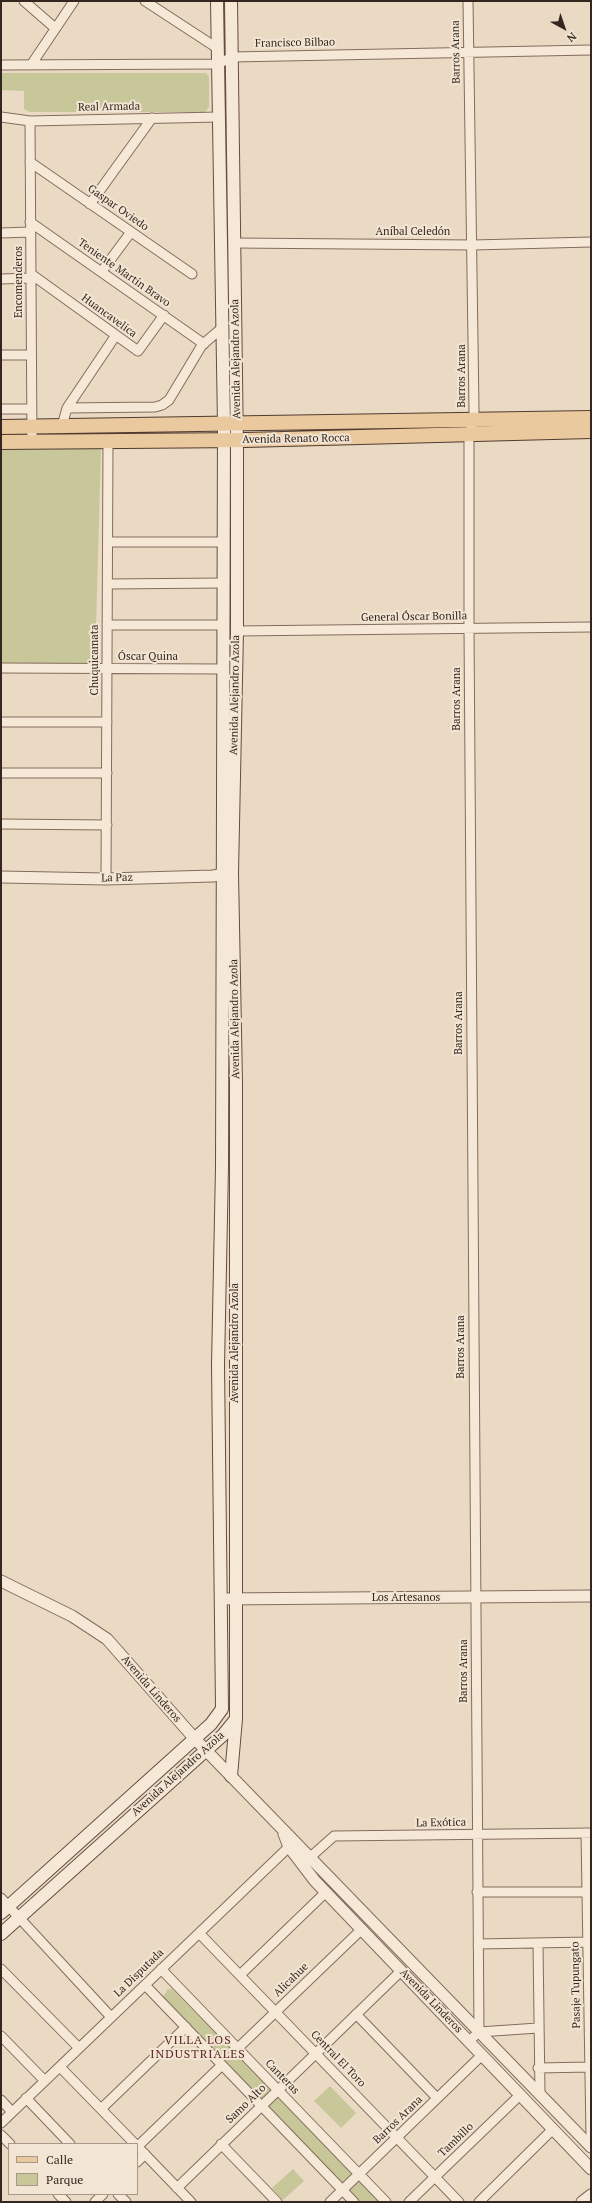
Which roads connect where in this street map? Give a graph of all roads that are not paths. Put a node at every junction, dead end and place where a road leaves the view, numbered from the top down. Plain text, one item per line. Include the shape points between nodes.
1 (24, 1) edge
2 (74, 1) edge
3 (145, 1) edge
4 (217, 1) edge
5 (231, 1) edge
6 (468, 1) edge
7 (56, 28) junction
8 (218, 48) junction
9 (591, 50) edge
10 (468, 52) junction
11 (232, 57) junction
12 (218, 64) junction
13 (1, 65) edge
14 (30, 65) junction
15 (1, 117) edge
16 (219, 117) junction
17 (152, 118) junction
18 (30, 121) junction
19 (30, 162) junction
20 (90, 204) junction
21 (30, 222) junction
22 (30, 232) junction
23 (131, 232) junction
24 (1, 233) edge
25 (591, 242) edge
26 (234, 243) junction
27 (473, 245) junction
28 (102, 271) junction
29 (192, 274) dead end
30 (31, 276) junction
31 (1, 279) edge
32 (164, 315) junction
33 (222, 328) junction
34 (116, 335) junction
35 (204, 344) junction
36 (1, 355) edge
37 (31, 355) junction
38 (1, 408) edge
39 (31, 408) junction
40 (67, 408) junction
41 (591, 418) edge
42 (474, 420) junction
43 (230, 424) junction
44 (62, 426) junction
45 (1, 427) edge
46 (32, 427) junction
47 (591, 432) edge
48 (469, 434) junction
49 (230, 440) junction
50 (108, 441) junction
51 (1, 442) edge
52 (32, 442) junction
53 (108, 542) junction
54 (223, 542) junction
55 (223, 583) junction
56 (108, 584) junction
57 (108, 625) junction
58 (223, 625) junction
59 (591, 627) edge
60 (469, 628) junction
61 (237, 631) junction
62 (1, 668) edge
63 (107, 668) junction
64 (223, 669) junction
65 (1, 722) edge
66 (107, 722) junction
67 (1, 773) edge
68 (107, 773) junction
69 (1, 824) edge
70 (107, 825) junction
71 (227, 874) junction
72 (1, 877) edge
73 (106, 879) junction
74 (1, 1581) edge
75 (591, 1596) edge
76 (476, 1597) junction
77 (221, 1599) junction
78 (234, 1599) junction
79 (236, 1719) junction
80 (195, 1739) junction
81 (206, 1750) junction
82 (231, 1776) junction
83 (589, 1833) edge
84 (477, 1834) junction
85 (292, 1844) junction
86 (306, 1861) junction
87 (326, 1892) junction
88 (477, 1892) junction
89 (587, 1892) junction
90 (3, 1906) edge
91 (18, 1917) junction
92 (362, 1929) junction
93 (199, 1933) junction
94 (1, 1934) edge
95 (588, 1942) junction
96 (538, 1943) junction
97 (478, 1944) junction
98 (1, 1969) edge
99 (161, 1969) junction
100 (401, 1971) junction
101 (240, 1975) junction
102 (145, 1985) junction
103 (276, 2012) junction
104 (356, 2014) junction
105 (590, 2014) edge
106 (112, 2017) junction
107 (186, 2027) junction
108 (538, 2028) junction
109 (479, 2032) junction
110 (1, 2036) edge
111 (469, 2041) junction
112 (79, 2048) junction
113 (238, 2048) junction
114 (316, 2053) junction
115 (482, 2055) junction
116 (222, 2065) junction
117 (60, 2067) junction
118 (589, 2067) junction
119 (538, 2068) junction
120 (45, 2081) junction
121 (278, 2090) junction
122 (540, 2094) junction
123 (520, 2095) junction
124 (26, 2098) junction
125 (438, 2098) junction
126 (1, 2100) edge
127 (261, 2106) junction
128 (101, 2110) junction
129 (12, 2112) junction
130 (1, 2123) edge
131 (590, 2126) edge
132 (553, 2129) junction
133 (1, 2135) edge
134 (591, 2136) edge
135 (397, 2138) junction
136 (9, 2143) edge
137 (69, 2143) edge
138 (134, 2143) edge
139 (222, 2144) junction
140 (138, 2146) edge
141 (591, 2147) edge
142 (138, 2148) edge
143 (145, 2154) junction
144 (138, 2161) edge
145 (591, 2169) edge
146 (359, 2174) junction
147 (435, 2177) junction
148 (177, 2188) junction
149 (343, 2190) junction
150 (591, 2195) edge
151 (191, 2202) edge
152 (277, 2202) edge
153 (330, 2202) edge
154 (354, 2202) edge
155 (386, 2202) edge
156 (409, 2202) edge
157 (459, 2202) edge
158 (479, 2202) edge
159 (582, 2202) edge

1 - 7 street
2 - 7 street
3 - 8 street
4 - 8 main road, Avenida Alejandro Azola
5 - 11 main road, Avenida Alejandro Azola
6 - 10 street, Barros Arana
7 - 14 street
8 - 12 main road, Avenida Alejandro Azola
9 - 10 street, Francisco Bilbao
10 - 11 street, Francisco Bilbao
10 - 27 street, Barros Arana
11 - 12 street, Francisco Bilbao
11 - 26 main road, Avenida Alejandro Azola
12 - 14 street, Francisco Bilbao
12 - 16 main road, Avenida Alejandro Azola
13 - 14 street, Francisco Bilbao
15 - 18 street, Real Armada
16 - 17 street, Real Armada
16 - 33 main road, Avenida Alejandro Azola
17 - 18 street, Real Armada
17 - 20 street
18 - 19 street, Encomenderos
19 - 20 street, Gaspar Oviedo
19 - 21 street, Encomenderos
20 - 23 street, Gaspar Oviedo
21 - 22 street, Encomenderos
21 - 28 street, Teniente Martín Bravo
22 - 24 street
22 - 30 street, Encomenderos
23 - 28 street
23 - 29 street, Gaspar Oviedo
25 - 27 street, Aníbal Celedón
26 - 27 street, Aníbal Celedón
26 - 43 main road, Avenida Alejandro Azola
27 - 42 street, Barros Arana
28 - 32 street, Teniente Martín Bravo
30 - 31 street
30 - 34 street, Huancavelica
30 - 37 street, Encomenderos
32 - 34 street, Huancavelica via 138,351
32 - 35 street, Teniente Martín Bravo
33 - 35 street
33 - 43 main road, Avenida Alejandro Azola
34 - 40 street
35 - 40 street via 169,400 162,405
36 - 37 street
37 - 39 street, Encomenderos
38 - 39 street
39 - 46 street, Encomenderos
40 - 44 street
41 - 42 main road, Avenida Renato Rocca
42 - 43 main road, Avenida Renato Rocca
42 - 48 street, Barros Arana
43 - 44 main road, Avenida Renato Rocca
43 - 49 main road, Avenida Alejandro Azola
44 - 46 main road, Avenida Renato Rocca
45 - 46 main road, Avenida Renato Rocca
46 - 52 street, Encomenderos
47 - 48 main road, Avenida Renato Rocca
48 - 49 main road, Avenida Renato Rocca
48 - 60 street, Barros Arana
49 - 50 main road, Avenida Renato Rocca
49 - 54 main road, Avenida Alejandro Azola
49 - 61 main road, Avenida Alejandro Azola
50 - 52 main road, Avenida Renato Rocca
50 - 53 street, Chuquicamata
51 - 52 main road, Avenida Renato Rocca
53 - 54 street
53 - 56 street, Chuquicamata
54 - 55 main road, Avenida Alejandro Azola
55 - 56 street
55 - 58 main road, Avenida Alejandro Azola
56 - 57 street, Chuquicamata
57 - 58 street
57 - 63 street, Chuquicamata
58 - 64 main road, Avenida Alejandro Azola
59 - 60 street, General Óscar Bonilla
60 - 61 street, General Óscar Bonilla
60 - 76 street, Barros Arana
61 - 71 main road, Avenida Alejandro Azola
62 - 63 street, Óscar Quina
63 - 64 street, Óscar Quina
63 - 66 street, Chuquicamata
64 - 71 main road, Avenida Alejandro Azola
65 - 66 street
66 - 68 street, Chuquicamata
67 - 68 street
68 - 70 street, Chuquicamata
69 - 70 street
70 - 73 street, Chuquicamata
71 - 73 street, La Paz
71 - 77 main road, Avenida Alejandro Azola via 218,1326
71 - 78 main road, Avenida Alejandro Azola via 236,1083
72 - 73 street, La Paz
74 - 80 street, Avenida Linderos via 72,1616 100,1633
75 - 76 street, Los Artesanos
76 - 78 street, Los Artesanos
76 - 84 street, Barros Arana
77 - 78 street, Los Artesanos
77 - 80 main road, Avenida Alejandro Azola via 222,1709 216,1719
78 - 79 main road, Avenida Alejandro Azola
79 - 81 main road, Avenida Alejandro Azola
79 - 82 main road
80 - 81 street, Avenida Linderos
80 - 90 main road, Avenida Alejandro Azola
81 - 82 street, Avenida Linderos
81 - 91 main road, Avenida Alejandro Azola
82 - 85 street, Avenida Linderos via 280,1827
83 - 84 street, La Exótica
83 - 89 street, Pasaje Tupungato
84 - 86 street, La Exótica via 334,1836
84 - 88 street, Barros Arana
85 - 86 street, Avenida Linderos
85 - 93 street, La Disputada
86 - 87 street, Avenida Linderos
86 - 109 street, Avenida Linderos
87 - 92 street, Avenida Linderos
87 - 101 street
88 - 89 street
88 - 97 street, Barros Arana
89 - 95 street, Pasaje Tupungato
90 - 91 street
91 - 94 main road, Avenida Alejandro Azola
91 - 106 street
92 - 100 street, Avenida Linderos
92 - 103 street, Alicahue
93 - 99 street, La Disputada
93 - 101 street, Central El Toro
95 - 96 street
95 - 105 street, Pasaje Tupungato
96 - 97 street
96 - 108 street
97 - 109 street, Barros Arana
98 - 112 street
99 - 102 street, La Disputada
99 - 113 street, Canteras
100 - 104 street, Samo Alto
100 - 111 street, Avenida Linderos
101 - 103 street, Central El Toro
102 - 106 street, La Disputada
102 - 107 street
103 - 113 street, Alicahue
103 - 114 street, Central El Toro
104 - 114 street, Samo Alto
104 - 125 street
105 - 118 street, Pasaje Tupungato
106 - 112 street, La Disputada
107 - 116 street
107 - 128 street
108 - 109 street
108 - 119 street
109 - 111 street
109 - 122 street, Avenida Linderos
110 - 120 street
111 - 115 street, Avenida Linderos
112 - 117 street, La Disputada
113 - 121 street, Canteras
114 - 121 street, Samo Alto
114 - 135 street, Central El Toro
115 - 123 street, Avenida Linderos
115 - 125 street, Barros Arana
116 - 127 street
116 - 140 street
117 - 120 street, La Disputada
117 - 128 street
118 - 119 street
118 - 131 street, Pasaje Tupungato
119 - 122 street
120 - 124 street, La Disputada
121 - 127 street, Samo Alto
121 - 146 street, Canteras
122 - 141 street, Avenida Linderos
123 - 132 street, Avenida Linderos
123 - 147 street, Tambillo
124 - 129 street, La Disputada
124 - 137 street
125 - 135 street, Barros Arana
126 - 129 street
127 - 139 street, Samo Alto
127 - 149 street
128 - 138 street
129 - 130 street, La Disputada
131 - 134 street, Pasaje Tupungato
132 - 145 street, Avenida Linderos
132 - 158 street
133 - 136 street
135 - 146 street, Barros Arana
135 - 147 street, Central El Toro
139 - 148 street, Samo Alto
139 - 152 street
142 - 143 street
143 - 144 street
143 - 148 street
146 - 149 street, Barros Arana
146 - 155 street, Canteras
147 - 156 street, Tambillo
147 - 157 street, Central El Toro
148 - 151 street
149 - 153 street, Barros Arana
149 - 154 street
150 - 159 street

